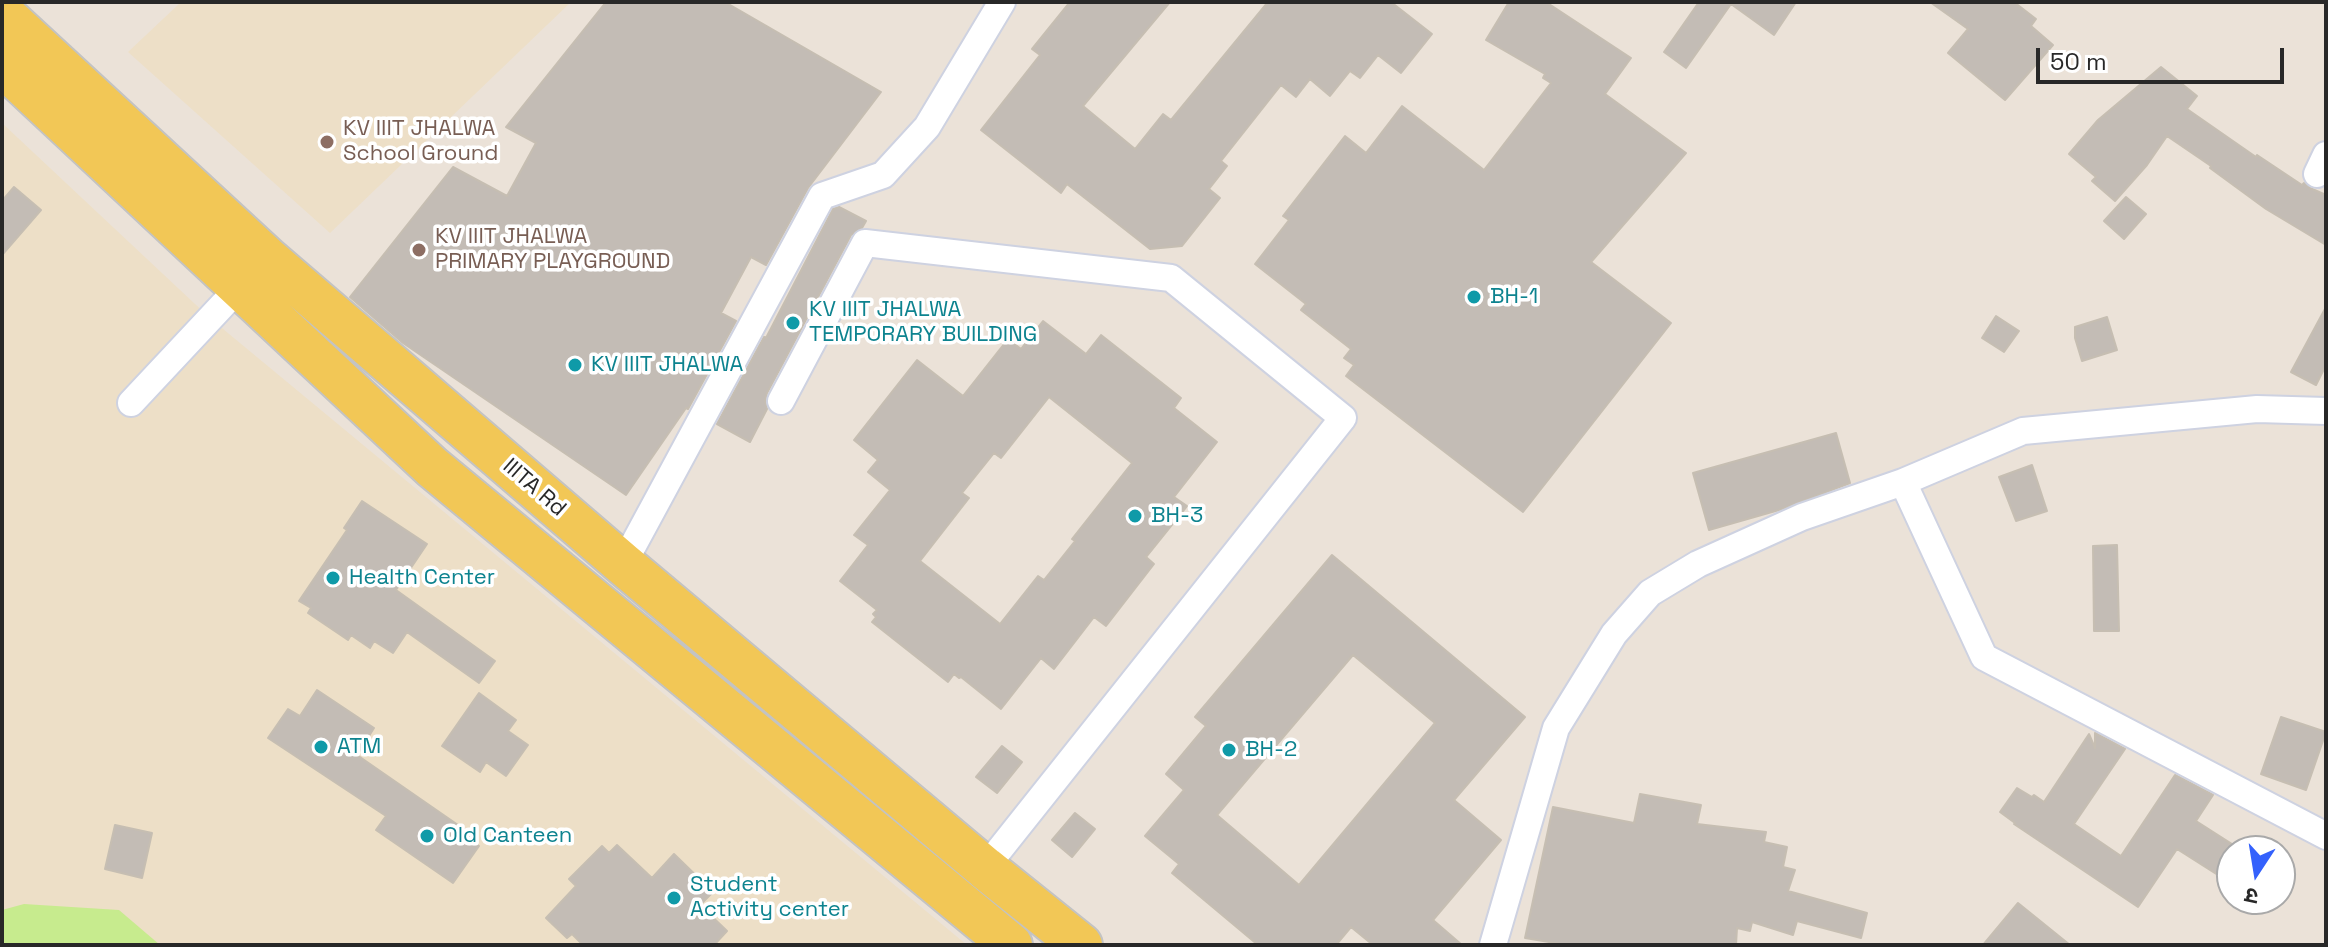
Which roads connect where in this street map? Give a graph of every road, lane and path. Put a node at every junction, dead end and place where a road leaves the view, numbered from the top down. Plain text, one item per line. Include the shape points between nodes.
1 (1002, 2) edge
2 (2, 13) edge
3 (2, 65) edge
4 (254, 272) junction
5 (781, 401) dead end
6 (131, 403) dead end
7 (2326, 411) edge
8 (1903, 482) junction
9 (623, 564) junction
10 (2326, 836) edge
11 (985, 868) junction
12 (1011, 945) edge
13 (1081, 945) edge
14 (1493, 945) edge

1 - 9 street via 927,127 883,175 822,196
2 - 4 main road, IIITA Rd
3 - 4 main road, IIITA Rd
4 - 6 street
4 - 9 main road, IIITA Rd
4 - 12 main road, IIITA Rd via 432,467
5 - 11 street via 865,243 1171,278 1343,418
7 - 8 street via 2257,409 2023,431
8 - 10 street via 1984,657
8 - 14 street via 1802,517 1698,564 1650,593 1614,634 1556,728
9 - 11 main road, IIITA Rd
11 - 13 main road, IIITA Rd

